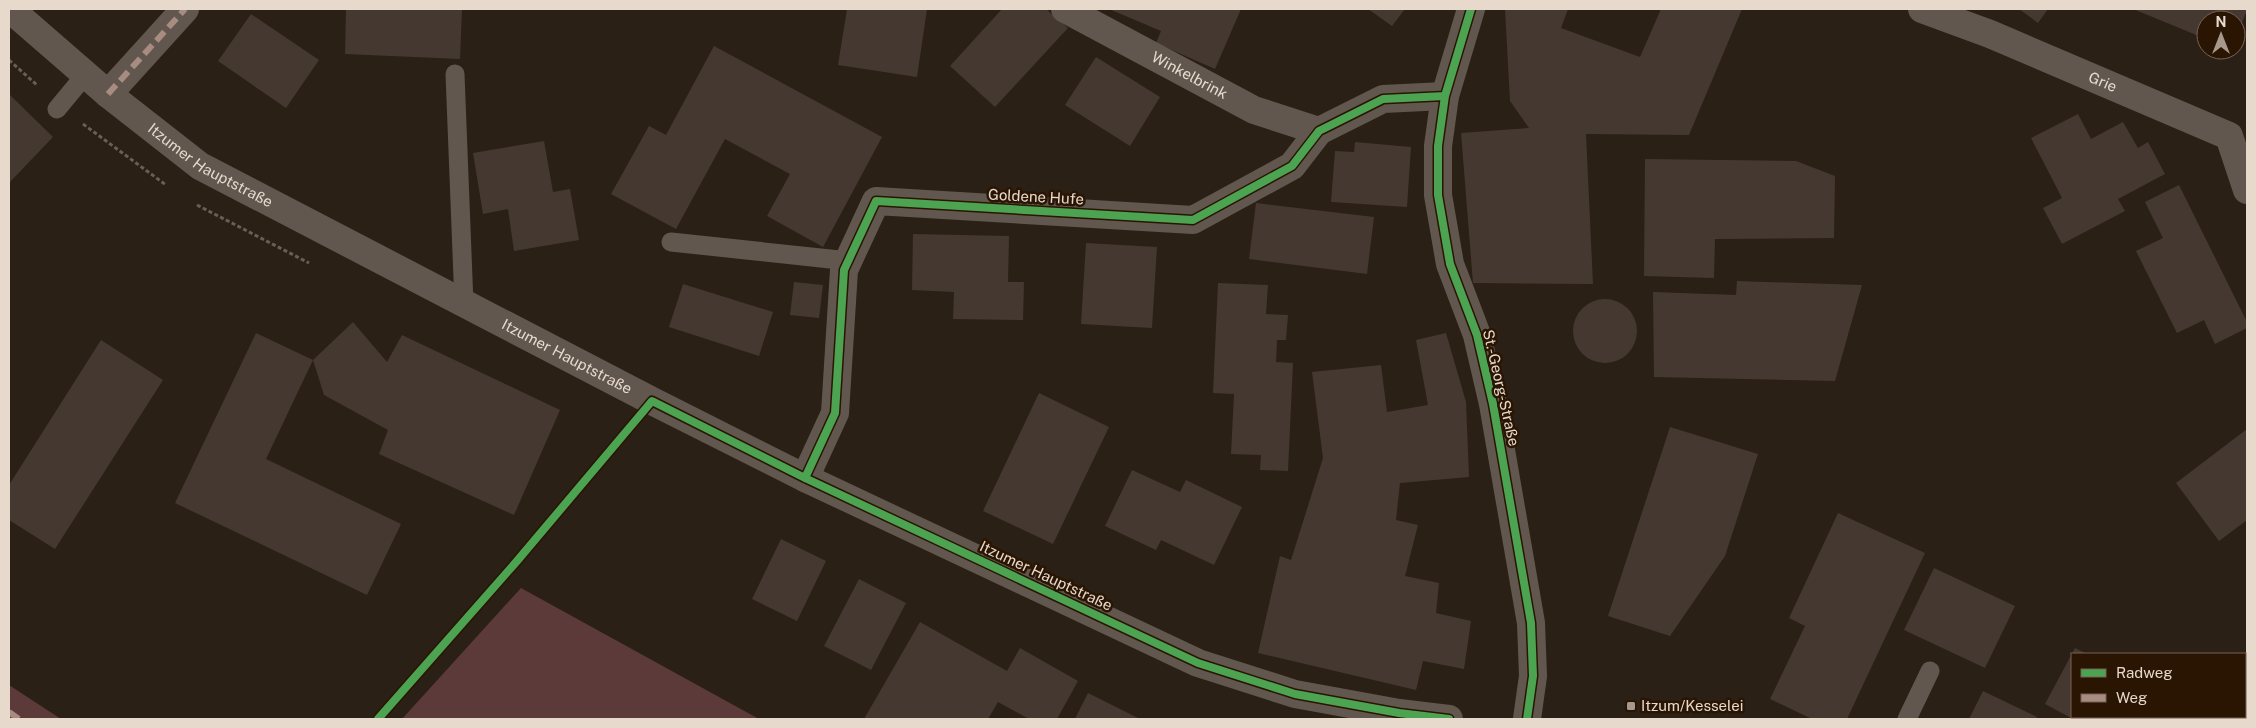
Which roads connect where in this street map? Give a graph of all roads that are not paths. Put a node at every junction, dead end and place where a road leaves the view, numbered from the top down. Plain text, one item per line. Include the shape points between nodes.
1 (10, 9) edge
2 (184, 9) edge
3 (1065, 9) edge
4 (1471, 9) edge
5 (1922, 9) edge
6 (86, 74) junction
7 (455, 74) dead end
8 (108, 94) junction
9 (1445, 96) junction
10 (57, 109) dead end
11 (1320, 130) junction
12 (2238, 133) edge
13 (2247, 190) edge
14 (671, 242) dead end
15 (848, 261) junction
16 (464, 304) junction
17 (806, 478) junction
18 (1930, 671) dead end
19 (1398, 716) edge
20 (1449, 719) edge
21 (1527, 719) edge
22 (1907, 719) edge

1 - 6 street, Itzumer Hauptstraße
2 - 8 street
3 - 11 street, Winkelbrink via 1254,110
4 - 9 street, St.-Georg-Straße
5 - 12 street, Grie
6 - 8 street, Itzumer Hauptstraße
6 - 10 lane
7 - 16 lane
8 - 16 street, Itzumer Hauptstraße via 200,166
9 - 11 street, Goldene Hufe via 1383,99
9 - 21 street, St.-Georg-Straße via 1438,146 1438,195 1450,264 1477,335 1493,404 1529,613 1533,676
11 - 15 street, Goldene Hufe via 1292,166 1193,220 876,201
12 - 13 street, Grie
14 - 15 lane
15 - 17 street, Goldene Hufe via 844,270 835,413
16 - 17 street, Itzumer Hauptstraße
17 - 19 street, Itzumer Hauptstraße via 1198,663 1295,694
18 - 22 lane
19 - 20 street, Itzumer Hauptstraße

